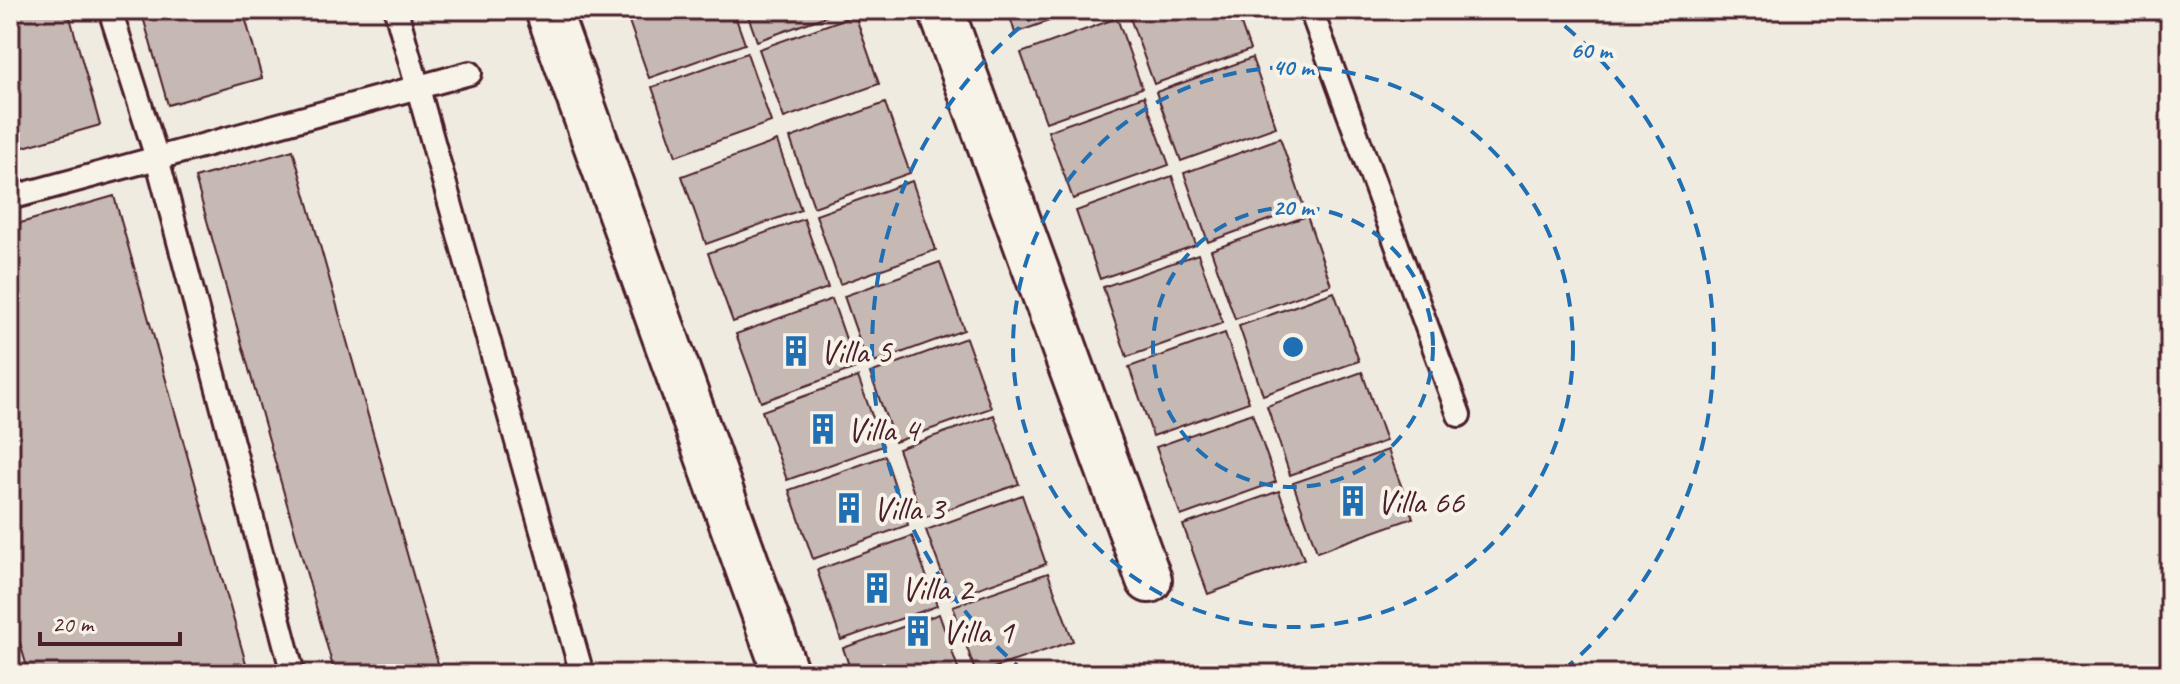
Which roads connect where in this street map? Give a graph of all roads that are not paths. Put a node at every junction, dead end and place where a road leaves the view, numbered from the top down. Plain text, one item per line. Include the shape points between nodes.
1 (110, 10) edge
2 (396, 10) edge
3 (548, 10) edge
4 (941, 10) edge
5 (1311, 10) edge
6 (470, 73) dead end
7 (418, 87) junction
8 (157, 158) junction
9 (10, 198) edge
10 (1459, 415) dead end
11 (1149, 580) dead end
12 (293, 674) edge
13 (582, 674) edge
14 (786, 674) edge

1 - 8 lane
2 - 7 lane
3 - 14 street
4 - 11 street
5 - 10 lane
6 - 7 lane
7 - 8 lane
7 - 13 lane
8 - 9 lane
8 - 12 lane

